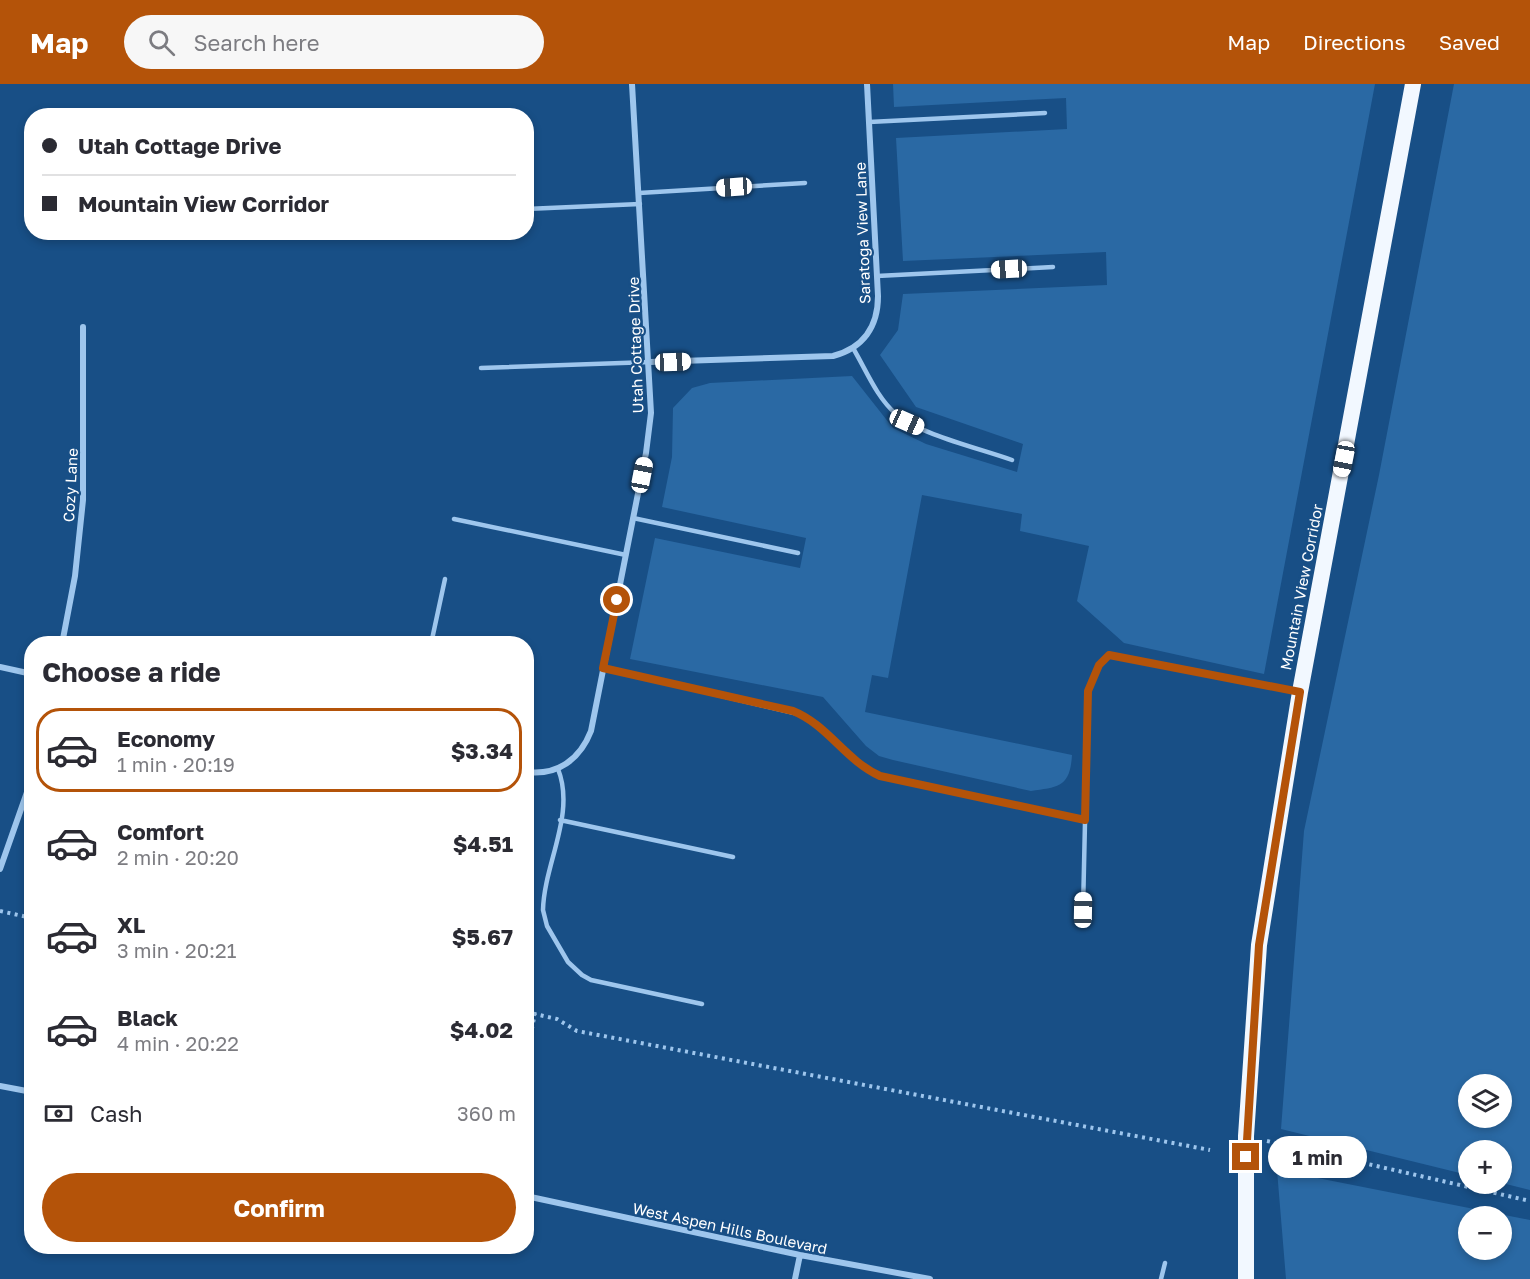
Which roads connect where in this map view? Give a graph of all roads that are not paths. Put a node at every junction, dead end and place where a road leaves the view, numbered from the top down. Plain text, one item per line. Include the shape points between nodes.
1 (632, 84) edge
2 (867, 84) edge
3 (1413, 84) edge
4 (1045, 113) dead end
5 (869, 122) junction
6 (805, 183) dead end
7 (639, 193) junction
8 (640, 204) junction
9 (534, 209) edge
10 (1053, 267) dead end
11 (877, 276) junction
12 (83, 327) dead end
13 (853, 348) junction
14 (650, 362) junction
15 (481, 368) dead end
16 (1012, 460) dead end
17 (633, 518) junction
18 (454, 519) dead end
19 (798, 554) dead end
20 (626, 555) junction
21 (445, 579) dead end
22 (64, 636) edge
23 (433, 636) edge
24 (0, 668) edge
25 (603, 668) junction
26 (24, 672) edge
27 (1300, 692) junction
28 (558, 769) junction
29 (534, 772) edge
30 (24, 801) edge
31 (560, 820) junction
32 (1085, 820) junction
33 (733, 857) dead end
34 (0, 869) edge
35 (1083, 910) dead end
36 (702, 1004) dead end
37 (0, 1086) edge
38 (24, 1090) edge
39 (534, 1198) edge
40 (800, 1256) junction
41 (1165, 1263) dead end
42 (795, 1279) edge
43 (930, 1279) edge
44 (1161, 1279) edge
45 (1246, 1279) edge

1 - 7 street, Utah Cottage Drive
2 - 5 street, Saratoga View Lane
3 - 27 highway, Mountain View Corridor
4 - 5 lane
5 - 11 street, Saratoga View Lane
6 - 7 lane
7 - 8 street, Utah Cottage Drive
8 - 9 lane
8 - 14 street, Utah Cottage Drive
10 - 11 lane
11 - 13 street, Saratoga View Lane via 875,322
12 - 22 street, Cozy Lane via 83,501
13 - 14 street via 833,356
13 - 16 lane via 896,415 919,428
14 - 15 lane
14 - 17 street, Utah Cottage Drive via 649,433
17 - 19 lane
17 - 20 street, Utah Cottage Drive
18 - 20 lane
20 - 25 street, Utah Cottage Drive
21 - 23 lane
24 - 26 street
25 - 28 street, Utah Cottage Drive via 586,743
25 - 32 lane via 793,711 813,720 853,761 880,776
27 - 32 lane via 1109,655 1099,665 1088,691
27 - 45 highway, Mountain View Corridor via 1259,945 1246,1136
28 - 29 street
28 - 31 lane via 564,791
30 - 34 street
31 - 33 lane
31 - 36 lane via 543,910 547,926 568,962 591,980
32 - 35 lane
37 - 38 street
39 - 40 street, West Aspen Hills Boulevard
40 - 42 street
40 - 43 street, West Aspen Hills Boulevard
41 - 44 lane

